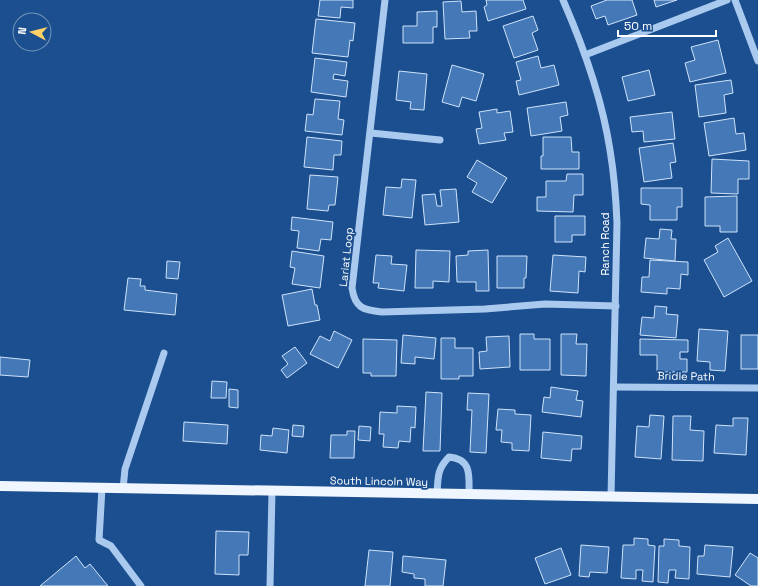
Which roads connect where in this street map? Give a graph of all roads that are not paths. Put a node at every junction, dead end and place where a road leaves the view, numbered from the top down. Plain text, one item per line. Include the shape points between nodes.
1 (385, 0) edge
2 (563, 0) edge
3 (727, 0) edge
4 (735, 0) edge
5 (585, 55) junction
6 (758, 61) edge
7 (371, 133) junction
8 (440, 140) dead end
9 (616, 306) junction
10 (164, 353) dead end
11 (614, 387) junction
12 (758, 388) edge
13 (0, 486) edge
14 (102, 488) junction
15 (123, 489) junction
16 (272, 491) junction
17 (437, 494) junction
18 (468, 494) junction
19 (611, 497) junction
20 (758, 499) edge
21 (141, 586) edge
22 (270, 586) edge

1 - 7 street, Lariat Loop
2 - 5 street, Ranch Road
3 - 5 street
4 - 6 street
5 - 9 street, Ranch Road via 603,113 615,186
7 - 8 street
7 - 9 street, Lariat Loop via 352,288 358,306 382,312 485,309 546,304
9 - 11 street, Ranch Road
10 - 15 street via 126,469
11 - 12 street, Bridle Path
11 - 19 street, Ranch Road
13 - 14 main road, South Lincoln Way
14 - 15 main road, South Lincoln Way
14 - 21 street via 99,540 112,546
15 - 16 main road, South Lincoln Way
16 - 17 main road, South Lincoln Way
16 - 22 street
17 - 18 main road, South Lincoln Way
17 - 18 street via 438,472 442,463 449,457 464,462 469,470
18 - 19 main road, South Lincoln Way
19 - 20 main road, South Lincoln Way

